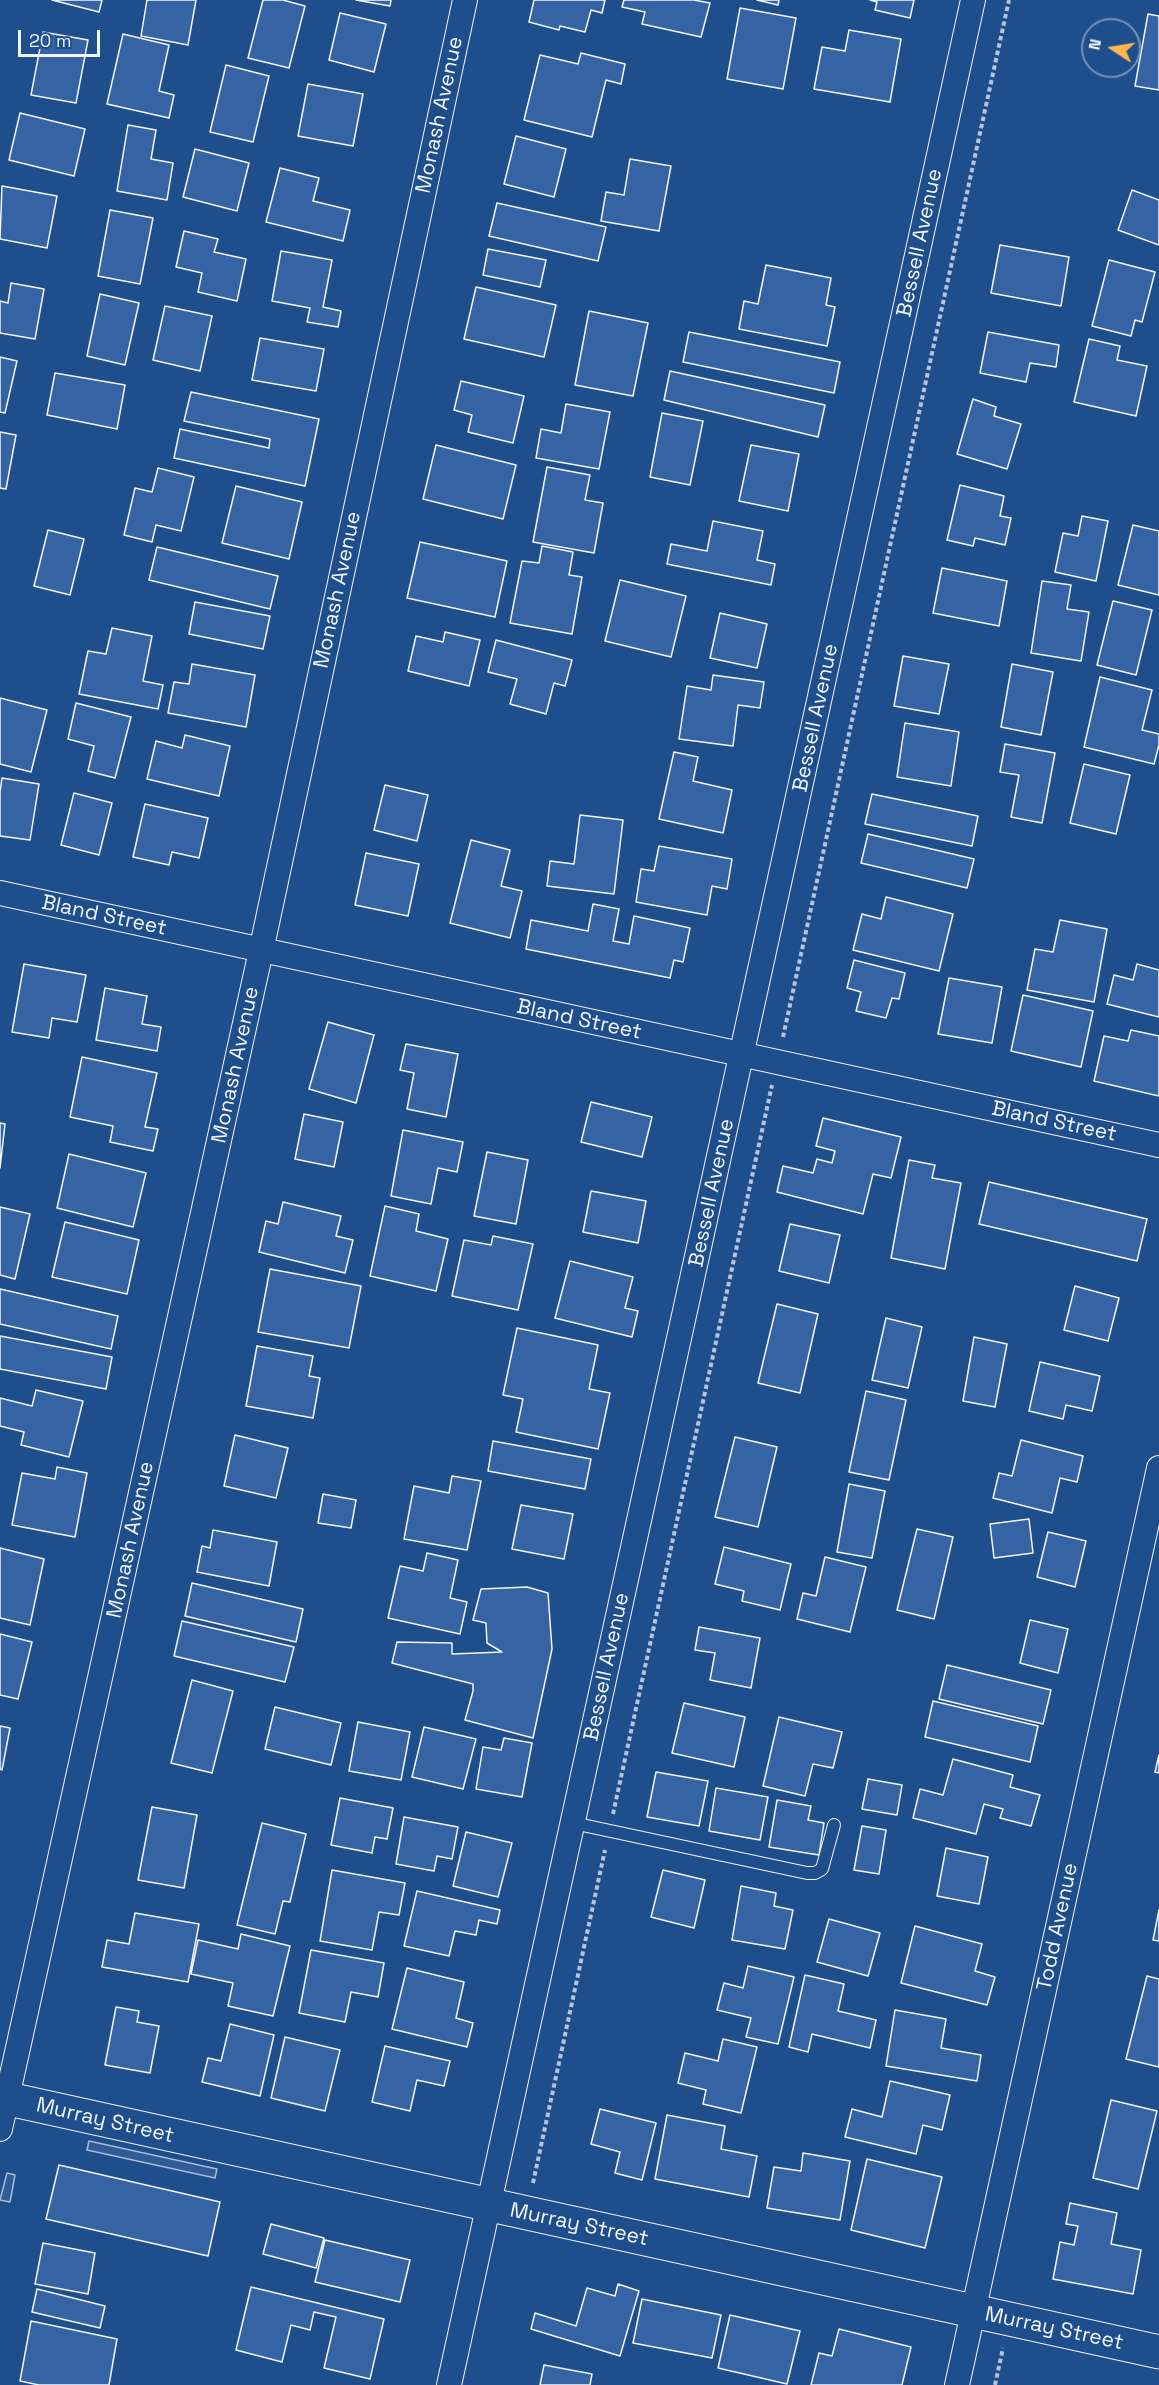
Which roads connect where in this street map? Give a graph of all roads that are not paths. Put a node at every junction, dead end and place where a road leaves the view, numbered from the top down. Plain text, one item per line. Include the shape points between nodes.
1 (465, 0) edge
2 (973, 0) edge
3 (0, 893) edge
4 (261, 951) junction
5 (742, 1055) junction
6 (1159, 1145) edge
7 (1159, 1468) edge
8 (573, 1823) junction
9 (834, 1825) dead end
10 (2, 2108) edge
11 (488, 2205) junction
12 (974, 2312) junction
13 (1159, 2352) edge
14 (450, 2385) edge
15 (957, 2385) edge

1 - 4 street, Monash Avenue
2 - 5 street, Bessell Avenue
3 - 4 street, Bland Street
4 - 5 street, Bland Street
4 - 10 street, Monash Avenue
5 - 6 street, Bland Street
5 - 8 street, Bessell Avenue
7 - 12 street, Todd Avenue
8 - 9 lane via 807,1873 822,1869
8 - 11 street, Bessell Avenue
10 - 11 main road, Murray Street
11 - 12 main road, Murray Street
11 - 14 street, Bessell Avenue
12 - 13 main road, Murray Street
12 - 15 street, Todd Avenue

